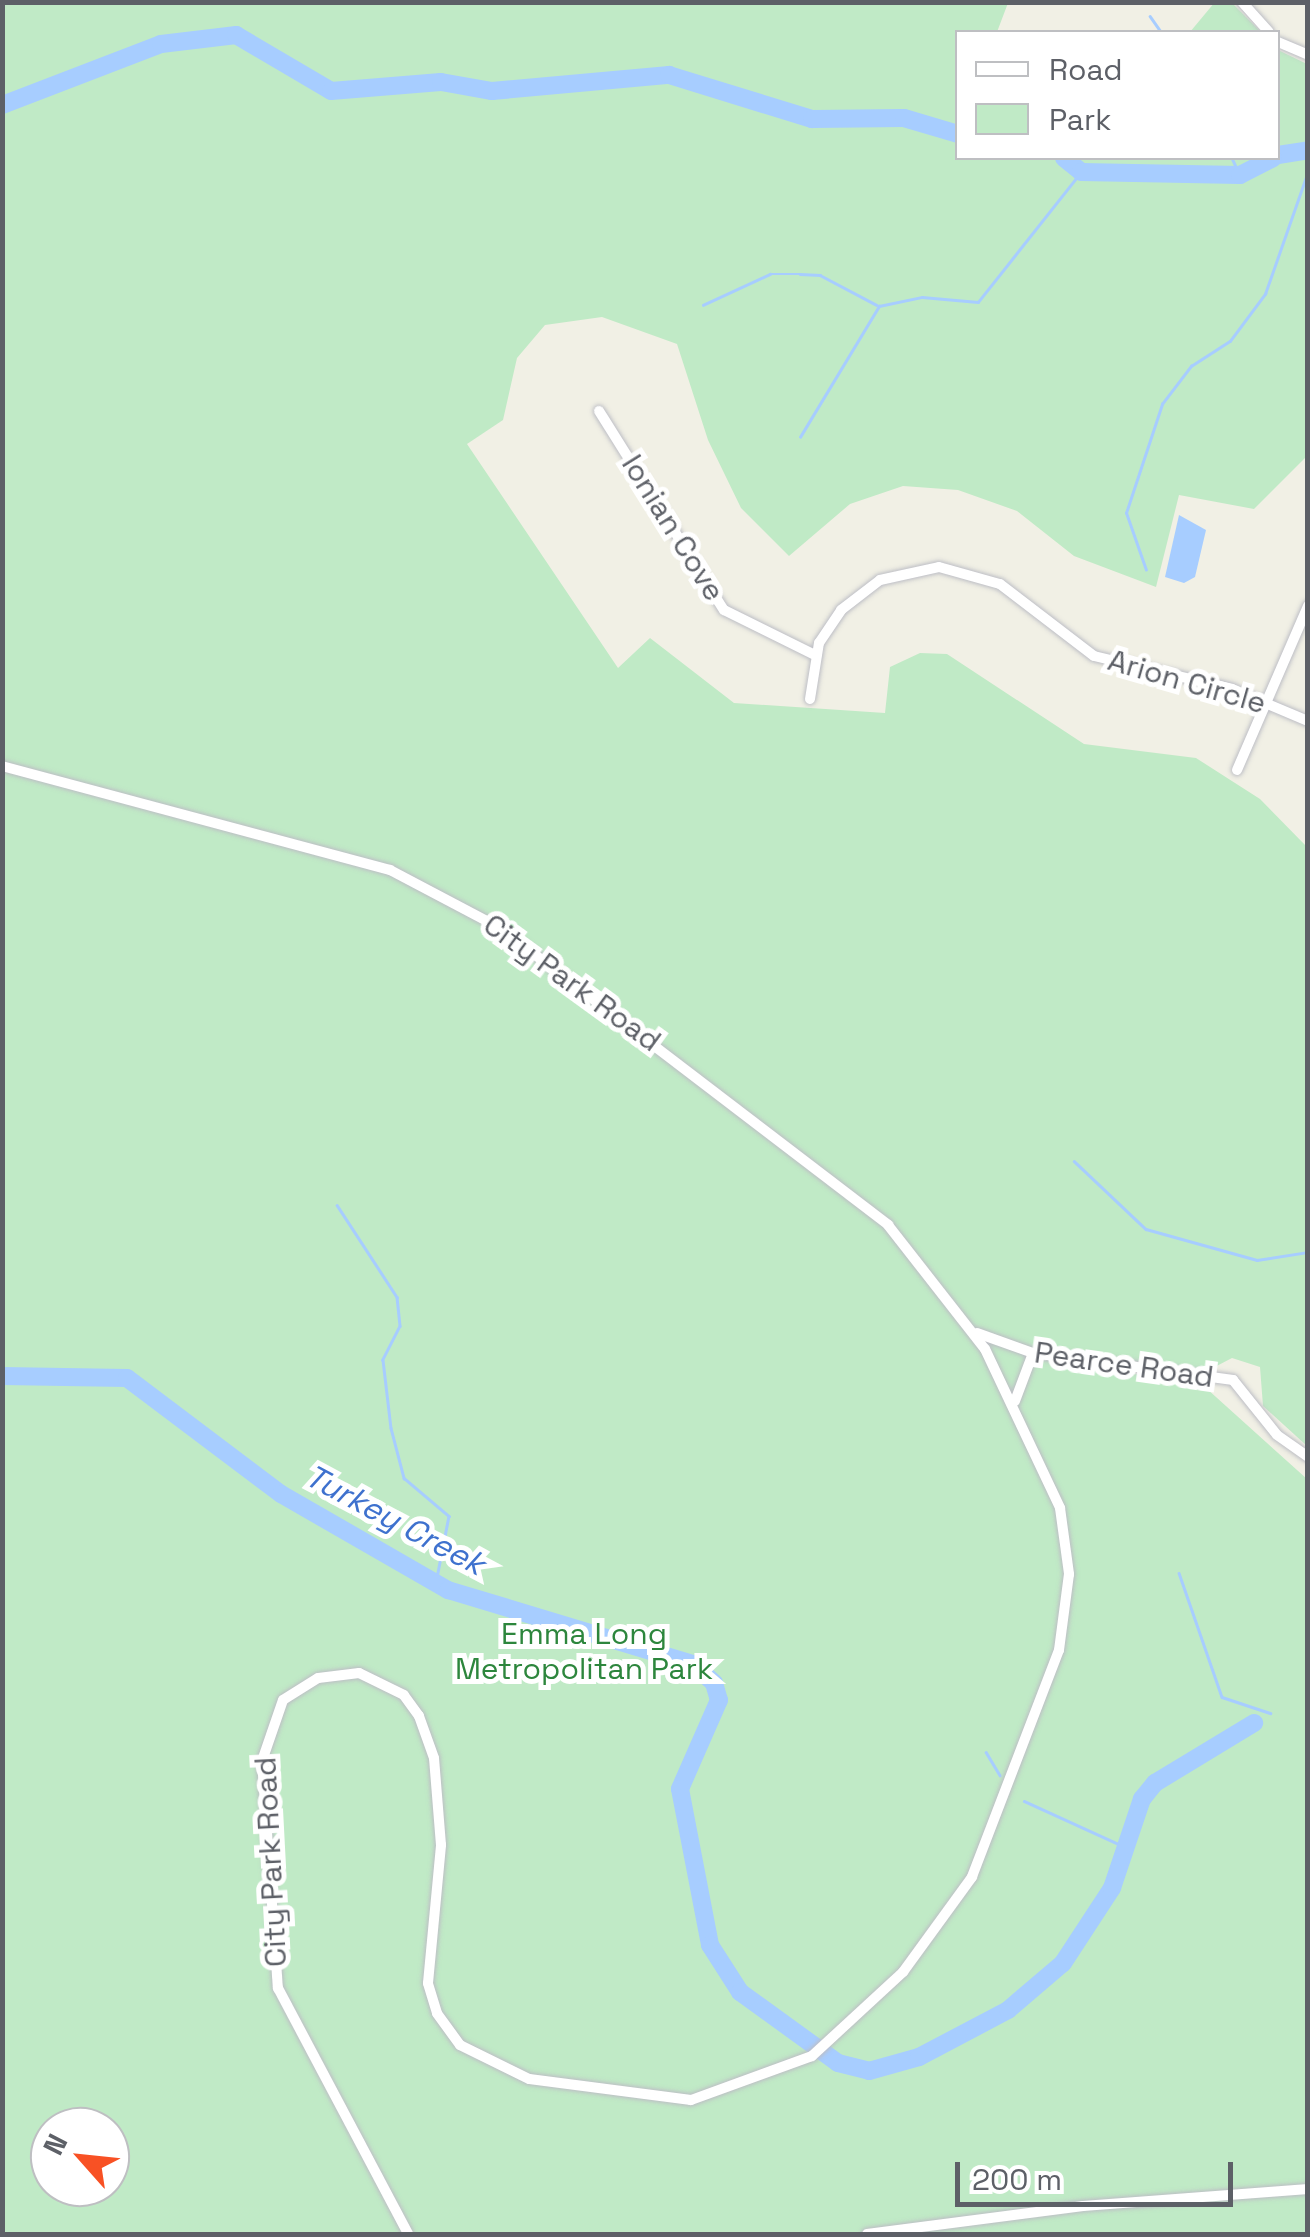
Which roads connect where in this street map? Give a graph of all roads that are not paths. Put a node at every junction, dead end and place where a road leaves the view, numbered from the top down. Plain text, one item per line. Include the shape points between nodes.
1 (1242, 2) edge
2 (1267, 30) edge
3 (1280, 43) edge
4 (1308, 56) edge
5 (599, 410) dead end
6 (1308, 606) edge
7 (816, 655) junction
8 (810, 699) dead end
9 (1267, 703) junction
10 (1308, 720) edge
11 (2, 766) edge
12 (1237, 770) dead end
13 (972, 1330) junction
14 (1033, 1354) junction
15 (1015, 1401) junction
16 (1308, 1457) edge
17 (1308, 2190) edge
18 (408, 2234) edge
19 (867, 2234) edge

1 - 2 street
3 - 4 street
5 - 7 street, Ionian Cove via 724,610
6 - 9 street
7 - 8 street, Arion Circle
7 - 9 street, Arion Circle via 832,620 866,589 938,567 1000,584 1094,656
9 - 10 street, Arion Circle
9 - 12 street
11 - 13 street, City Park Road via 374,865 456,899 868,1206
13 - 14 street, Pearce Road
13 - 15 street, City Park Road
14 - 15 street
14 - 16 street, Pearce Road via 1234,1380 1277,1435
15 - 18 street, City Park Road via 1064,1530 1068,1588 1054,1672 972,1876 921,1951 812,2056 770,2076 672,2101 562,2086 471,2054 444,2027 428,1983 441,1845 434,1758 419,1716 404,1695 359,1673 305,1683 276,1711 263,1750 278,1988
17 - 19 street via 1082,2206

